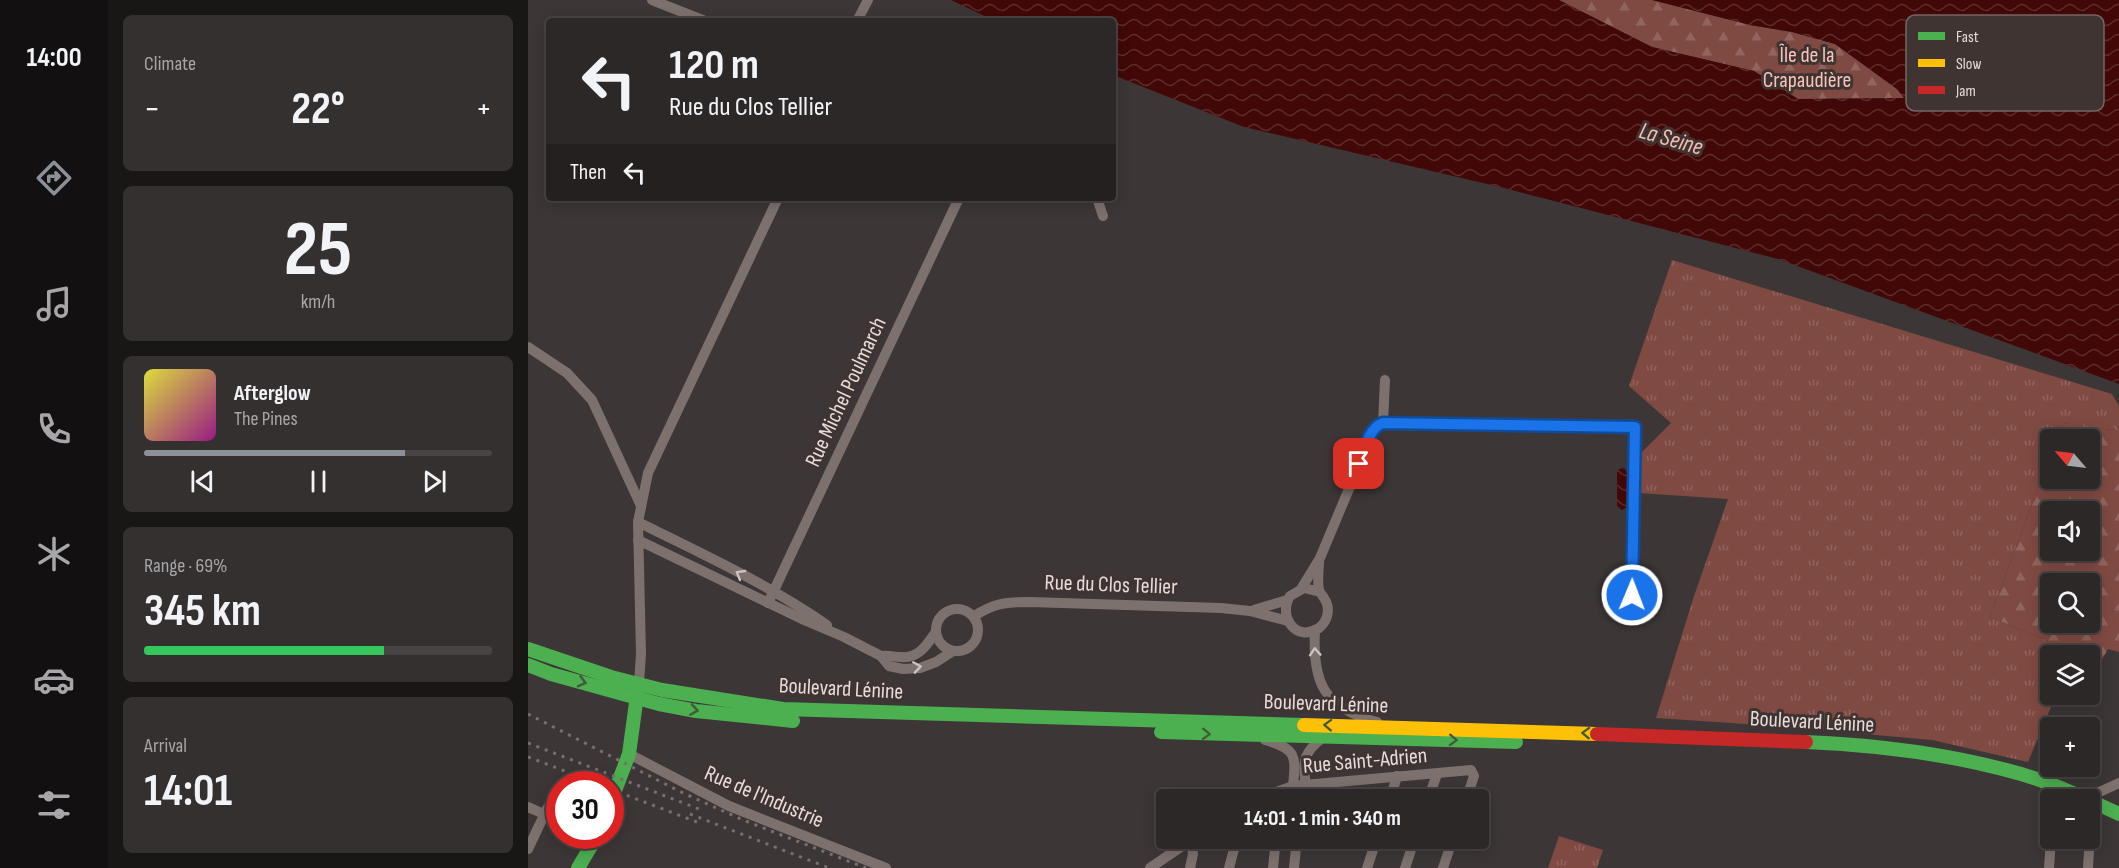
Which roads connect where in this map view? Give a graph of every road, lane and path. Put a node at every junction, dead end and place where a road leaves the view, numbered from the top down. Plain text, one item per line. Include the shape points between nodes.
1 (652, 0) edge
2 (868, 0) edge
3 (702, 6) dead end
4 (693, 18) edge
5 (699, 18) edge
6 (859, 18) edge
7 (777, 201) edge
8 (958, 201) edge
9 (1098, 201) edge
10 (1103, 216) dead end
11 (528, 346) edge
12 (1385, 380) dead end
13 (1383, 423) junction
14 (641, 506) junction
15 (638, 522) junction
16 (638, 540) junction
17 (1320, 558) junction
18 (1301, 589) junction
19 (1320, 592) junction
20 (1632, 595) dead end
21 (771, 598) junction
22 (1287, 600) junction
23 (1250, 611) junction
24 (974, 616) junction
25 (1288, 621) junction
26 (1315, 630) junction
27 (935, 633) junction
28 (528, 649) edge
29 (953, 651) junction
30 (881, 656) junction
31 (528, 665) edge
32 (639, 683) junction
33 (637, 698) junction
34 (1395, 727) junction
35 (1248, 735) junction
36 (1324, 737) junction
37 (629, 754) junction
38 (623, 771) edge
39 (1437, 774) junction
40 (1397, 776) junction
41 (2119, 783) edge
42 (1300, 786) junction
43 (1293, 789) edge
44 (1393, 789) edge
45 (1432, 789) edge
46 (1470, 789) edge
47 (2065, 789) edge
48 (2040, 791) edge
49 (2100, 792) edge
50 (2100, 804) edge
51 (528, 807) edge
52 (546, 810) edge
53 (544, 814) junction
54 (2119, 814) edge
55 (2100, 816) edge
56 (533, 825) edge
57 (2119, 826) edge
58 (528, 849) edge
59 (589, 849) edge
60 (1178, 849) edge
61 (1193, 849) edge
62 (1234, 849) edge
63 (1275, 849) edge
64 (1296, 849) edge
65 (1373, 849) edge
66 (1411, 849) edge
67 (1449, 849) edge
68 (2050, 849) edge
69 (2089, 849) edge
70 (578, 868) edge
71 (886, 868) edge
72 (1150, 868) edge
73 (1190, 868) edge
74 (1229, 868) edge
75 (1273, 868) edge
76 (1294, 868) edge
77 (1367, 868) edge
78 (1405, 868) edge
79 (1443, 868) edge
80 (2049, 868) edge
81 (2088, 868) edge

1 - 4 street
2 - 6 street
3 - 5 street
7 - 14 street via 653,462
8 - 21 street, Rue Michel Poulmarch
9 - 10 street
11 - 14 street via 567,373 592,400
12 - 13 street
13 - 17 street, Rue du Clos Tellier via 1372,432
13 - 20 street via 1635,427
14 - 15 street
15 - 16 street
21 -> 15 street via 732,569
16 - 21 street
16 - 32 street
17 - 18 street, Rue du Clos Tellier
17 - 19 street, Rue du Clos Tellier
18 - 19 street
18 - 22 street, Rue du Clos Tellier
19 - 26 street, Rue du Clos Tellier via 1328,613
21 - 30 street via 808,612
22 - 23 street, Rue du Clos Tellier
22 - 25 street
23 - 24 street, Rue du Clos Tellier via 1003,602
23 - 25 street, Rue du Clos Tellier
24 - 27 street via 962,608 948,609 938,619
24 - 29 street via 976,640 965,650
25 - 26 street, Rue du Clos Tellier via 1297,629
34 -> 26 street via 1353,714 1327,696 1317,673
27 - 29 street via 942,645
27 - 30 street via 917,655
28 - 32 main road, Boulevard Lénine
30 -> 29 street via 889,666 920,668
31 -> 33 main road, Boulevard Lénine
32 - 33 main road
34 -> 32 main road, Boulevard Lénine via 783,709 677,693
33 -> 35 main road, Boulevard Lénine via 696,711 787,720
33 - 37 main road
47 -> 34 main road, Boulevard Lénine via 2006,769 1952,757 1816,741
35 - 36 main road, Boulevard Lénine
35 - 42 street via 1291,750
36 - 42 street via 1308,751
36 -> 48 main road, Boulevard Lénine via 1851,754 1964,769
37 - 38 main road
37 - 71 street, Rue de l'Industrie via 729,806
39 - 40 street, Rue Saint-Adrien
39 - 45 street
39 - 46 street, Rue Saint-Adrien via 1473,771
40 - 42 street, Rue Saint-Adrien
40 - 44 street
41 - 49 street
42 - 43 street, Rue Saint-Adrien
50 - 54 main road, Boulevard Lénine
51 - 53 street
52 - 53 street
53 - 56 street
55 - 57 main road
56 - 58 street
59 - 70 main road
60 - 72 street
61 - 73 street
62 - 74 street
63 - 75 street
64 - 76 street
65 - 77 street
66 - 78 street
67 - 79 street
68 - 80 street
69 - 81 street

